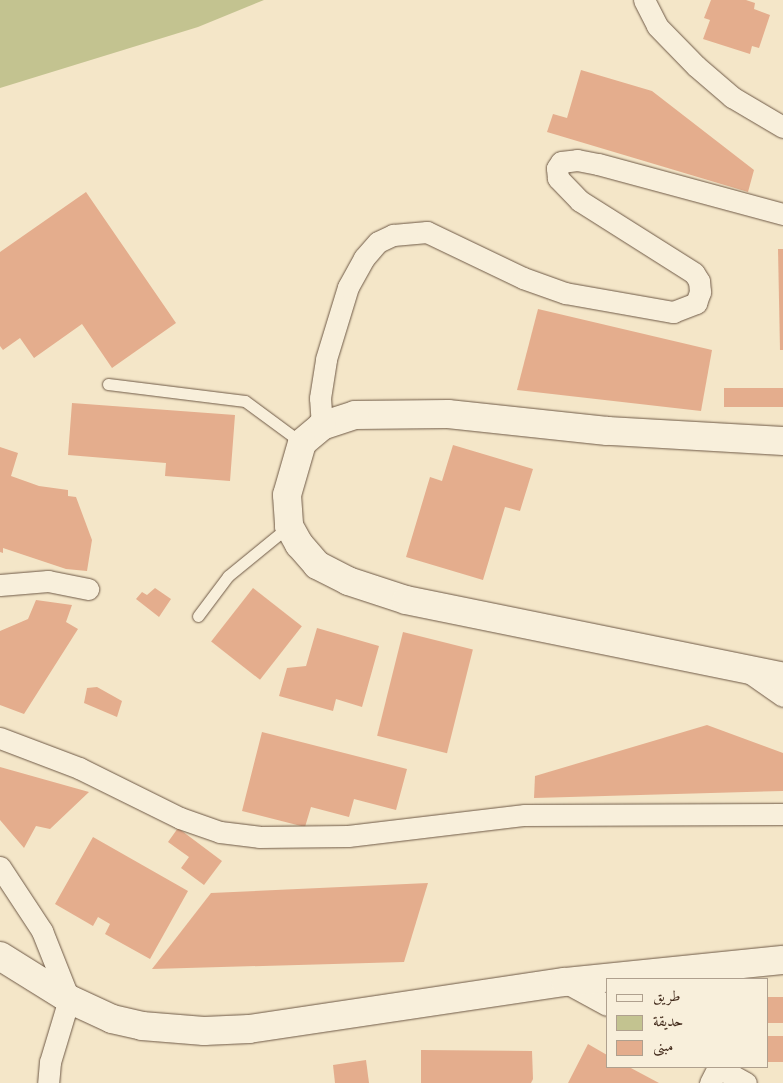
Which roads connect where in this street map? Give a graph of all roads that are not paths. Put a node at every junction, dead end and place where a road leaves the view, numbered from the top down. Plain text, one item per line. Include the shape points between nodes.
1 (644, 0) edge
2 (783, 127) edge
3 (783, 214) edge
4 (108, 384) dead end
5 (312, 434) junction
6 (783, 441) edge
7 (289, 526) junction
8 (0, 585) edge
9 (88, 589) dead end
10 (198, 616) dead end
11 (742, 668) junction
12 (783, 677) edge
13 (783, 696) edge
14 (0, 738) edge
15 (783, 814) edge
16 (0, 868) edge
17 (0, 956) edge
18 (783, 960) edge
19 (566, 982) junction
20 (69, 998) junction
21 (606, 1004) edge
22 (718, 1068) edge
23 (720, 1068) edge
24 (48, 1083) edge
25 (710, 1083) edge
26 (746, 1083) edge

1 - 2 street via 657,26 696,66 732,97
3 - 5 street via 598,164 577,160 561,162 557,168 558,178 580,201 694,273 700,286 696,303 673,312 565,293 523,278 427,232 393,235 378,242 364,258 348,287 326,359
4 - 5 lane via 245,401
5 - 6 street via 355,415 448,414 607,431
5 - 7 street via 287,495
7 - 10 lane via 228,576
7 - 11 street via 317,565 348,581 406,600
8 - 9 street via 48,581
11 - 12 street
11 - 13 street
14 - 15 street via 79,768 180,818 220,832 258,837 348,836 525,815
16 - 20 street via 42,932
17 - 20 street
18 - 19 street
19 - 20 street via 249,1030 142,1026 112,1019
19 - 21 street
20 - 24 street via 50,1062
22 - 25 street
23 - 26 street

